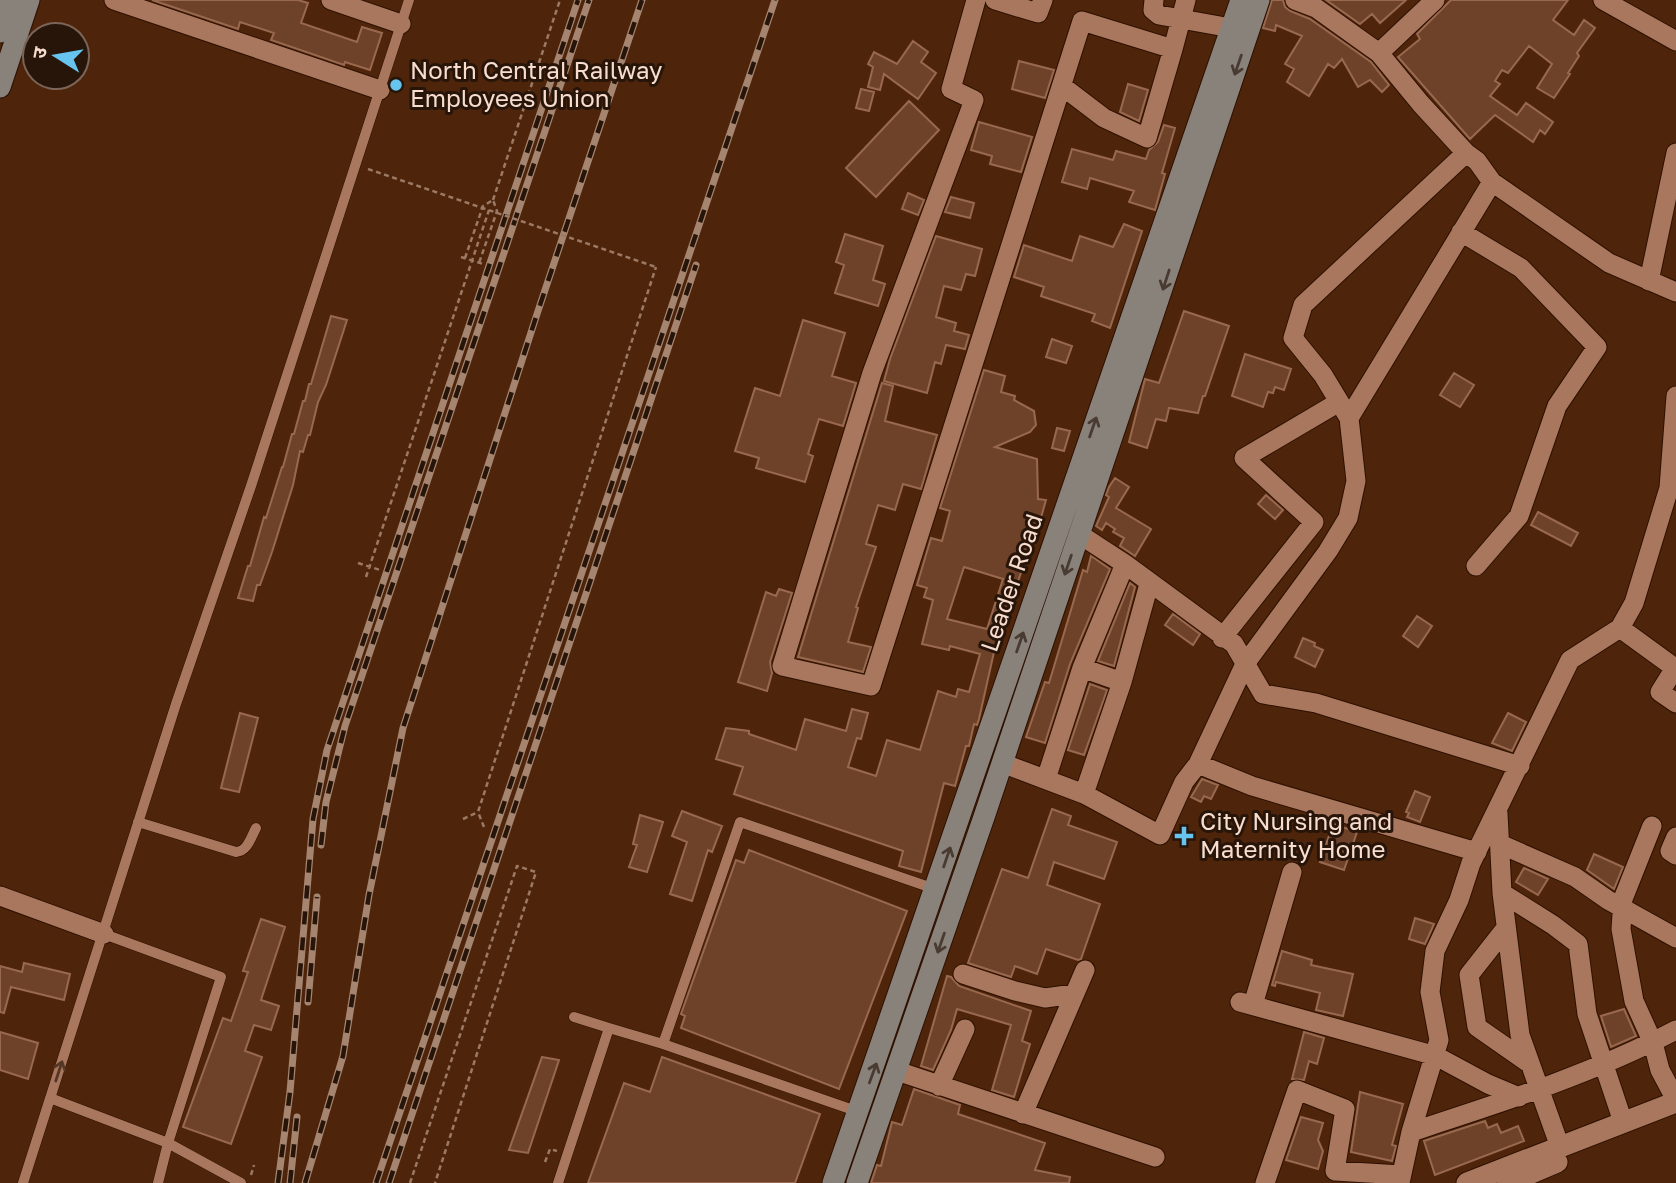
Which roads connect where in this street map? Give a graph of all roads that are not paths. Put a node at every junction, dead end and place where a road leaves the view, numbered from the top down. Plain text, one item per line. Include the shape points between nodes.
1 (10, 0) edge
2 (29, 0) edge
3 (114, 0) edge
4 (331, 0) edge
5 (409, 0) edge
6 (976, 0) edge
7 (995, 0) edge
8 (1042, 0) edge
9 (1154, 0) edge
10 (1241, 0) edge
11 (1259, 0) edge
12 (1295, 0) edge
13 (1435, 0) edge
14 (1603, 0) edge
15 (1319, 4) edge
16 (1184, 9) edge
17 (401, 24) junction
18 (1231, 28) junction
19 (0, 32) edge
20 (1676, 41) edge
21 (1173, 49) junction
22 (1379, 53) junction
23 (1062, 86) junction
24 (0, 87) edge
25 (380, 90) junction
26 (1466, 153) junction
27 (1676, 153) edge
28 (1492, 182) junction
29 (1461, 233) junction
30 (1649, 281) junction
31 (1676, 292) edge
32 (1676, 396) edge
33 (1344, 410) junction
34 (1079, 534) junction
35 (1125, 564) junction
36 (1476, 566) dead end
37 (1149, 584) junction
38 (1620, 628) junction
39 (1222, 638) junction
40 (1245, 664) junction
41 (1082, 668) junction
42 (1122, 682) junction
43 (1676, 703) edge
44 (1002, 763) junction
45 (1198, 764) junction
46 (1520, 766) junction
47 (1046, 779) junction
48 (1084, 794) junction
49 (1498, 809) junction
50 (138, 822) junction
51 (1652, 826) dead end
52 (257, 828) dead end
53 (1676, 837) edge
54 (1500, 844) junction
55 (1477, 852) junction
56 (1676, 855) edge
57 (1292, 872) dead end
58 (936, 889) junction
59 (1502, 893) junction
60 (0, 896) edge
61 (1623, 908) junction
62 (1506, 928) junction
63 (104, 934) junction
64 (1676, 937) edge
65 (1085, 970) dead end
66 (963, 974) dead end
67 (1074, 994) junction
68 (573, 1017) dead end
69 (609, 1028) junction
70 (965, 1029) dead end
71 (1676, 1030) edge
72 (1653, 1043) junction
73 (663, 1044) junction
74 (1436, 1056) junction
75 (1602, 1063) junction
76 (1530, 1064) junction
77 (897, 1071) junction
78 (939, 1086) junction
79 (1538, 1089) junction
80 (1519, 1097) junction
81 (50, 1098) junction
82 (1676, 1101) edge
83 (859, 1112) junction
84 (1023, 1114) junction
85 (1676, 1114) edge
86 (1623, 1122) junction
87 (1411, 1132) junction
88 (168, 1143) junction
89 (1560, 1147) junction
90 (1155, 1157) dead end
91 (1401, 1179) edge
92 (23, 1183) edge
93 (158, 1183) edge
94 (241, 1183) edge
95 (558, 1183) edge
96 (833, 1183) edge
97 (857, 1183) edge
98 (1265, 1183) edge
99 (1466, 1183) edge
100 (1508, 1183) edge

1 - 19 main road
2 - 24 main road
3 - 25 street
4 - 17 street
5 - 17 lane
6 - 23 street via 951,89 974,100 872,373 782,666 872,686
7 - 8 street via 1038,13
9 - 16 street via 1153,10 1159,15
10 - 18 main road, Leader Road
11 -> 34 main road, Leader Road
12 - 15 street
13 - 22 street
14 - 20 street
15 - 22 street
16 - 18 street
16 - 21 street
17 - 25 lane
58 -> 18 main road, Leader Road
21 - 23 street via 1082,21
21 - 23 street via 1147,138 1104,118
22 - 26 street
25 - 50 lane
26 - 28 street
26 - 33 street via 1303,304 1293,338
27 - 30 street
28 - 29 street
28 - 30 street via 1609,263
29 - 33 street
29 - 36 street via 1521,268 1597,347 1557,406 1519,516
30 - 31 street
32 - 38 street via 1669,488 1634,603
33 - 39 street via 1244,458 1314,522
33 - 40 street via 1356,481 1348,518
34 - 35 street
34 -> 44 main road, Leader Road
35 - 37 street
35 - 41 street
37 - 39 street
37 - 42 street
38 - 43 street via 1675,668 1660,692
38 - 46 street via 1570,660
39 - 40 street via 1234,645
40 - 45 street
40 - 46 street via 1263,694 1316,703
41 - 42 street
41 - 47 street
42 - 48 street
44 - 47 street
44 -> 77 main road, Leader Road
45 - 48 street via 1184,782 1160,835
45 - 55 street via 1252,786
46 - 49 street
47 - 48 street
49 - 54 street
49 - 55 street
50 - 52 lane via 236,852 245,849
50 - 63 lane
51 - 61 street
53 - 56 street via 1670,851
54 - 59 street
54 - 61 street via 1575,877
55 - 74 street via 1435,951 1430,992 1439,1040
57 - 74 street via 1247,1004
58 - 73 lane via 740,822
83 -> 58 main road, Leader Road
59 - 62 street
59 - 75 street via 1578,944 1587,1014
60 - 63 street
61 - 64 street
61 - 72 street via 1621,929 1634,1001
62 - 76 street via 1520,1035
62 - 76 street via 1469,975 1477,1027
81 -> 63 lane
63 - 88 lane via 221,977
65 - 67 street
66 - 67 street via 1045,998
67 - 84 street
68 - 69 lane
69 - 73 lane
69 - 95 lane
70 - 78 street
71 - 72 street
72 - 75 street
72 - 82 street
73 - 83 lane
74 - 80 street
74 - 87 street
75 - 79 street
75 - 86 street
76 - 79 street
77 - 78 street
77 - 97 main road, Leader Road
78 - 84 street
79 - 80 street
79 - 89 street
80 - 87 street
81 - 88 lane
81 - 92 lane
82 - 86 street
83 - 96 main road, Leader Road
84 - 90 street
85 - 100 street
86 - 89 street
87 - 91 street
88 - 93 lane
88 - 94 lane
89 - 99 street
91 - 98 street via 1335,1171 1345,1109 1297,1090

